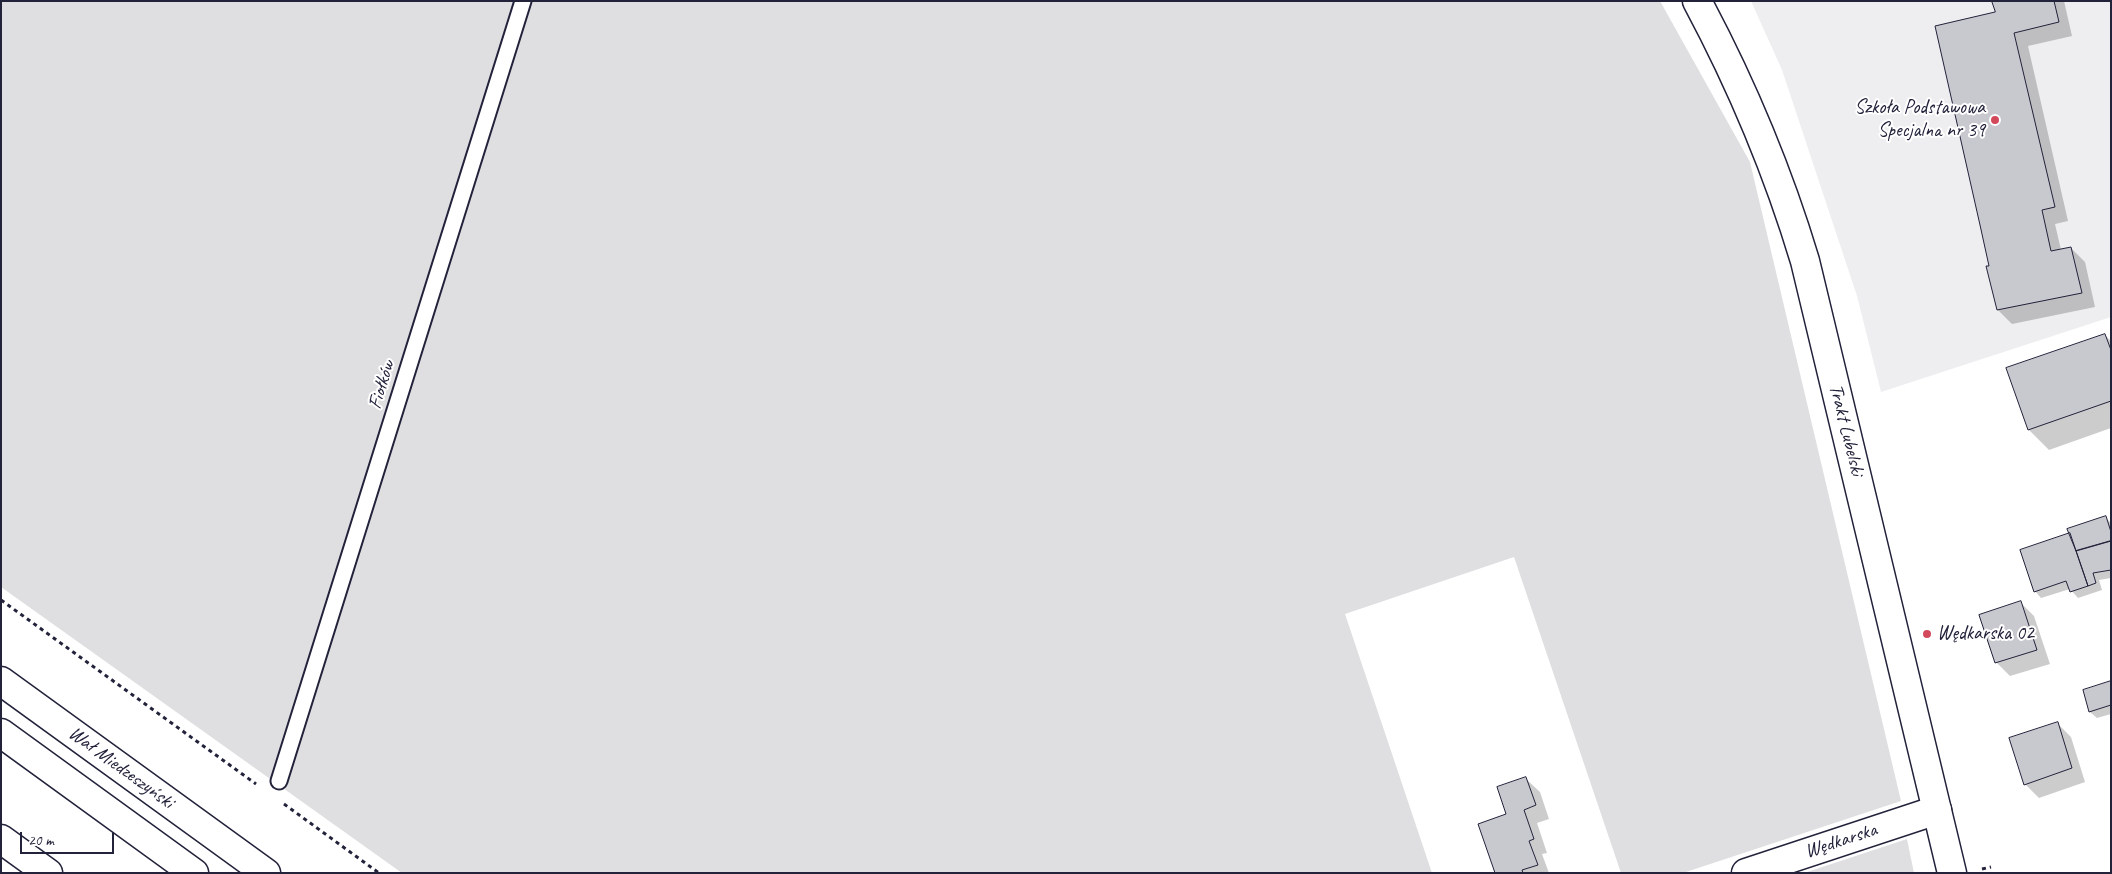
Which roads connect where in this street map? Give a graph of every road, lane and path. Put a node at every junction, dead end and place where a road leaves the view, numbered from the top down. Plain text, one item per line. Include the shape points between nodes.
1 (523, 1) edge
2 (1697, 1) edge
3 (1, 600) edge
4 (1, 681) edge
5 (1, 733) edge
6 (279, 781) dead end
7 (258, 785) dead end
8 (282, 803) dead end
9 (1937, 810) junction
10 (1, 839) edge
11 (48, 873) edge
12 (194, 873) edge
13 (266, 873) edge
14 (379, 873) edge
15 (1746, 873) edge
16 (1952, 873) edge

1 - 6 lane, Fiołków
2 - 9 street, Trakt Lubelski via 1756,121 1805,262
3 - 7 path
4 - 13 street, Wał Miedzeszyński
5 - 12 street
8 - 14 path
9 - 15 street, Wędkarska
9 - 16 street, Trakt Lubelski
10 - 11 street

